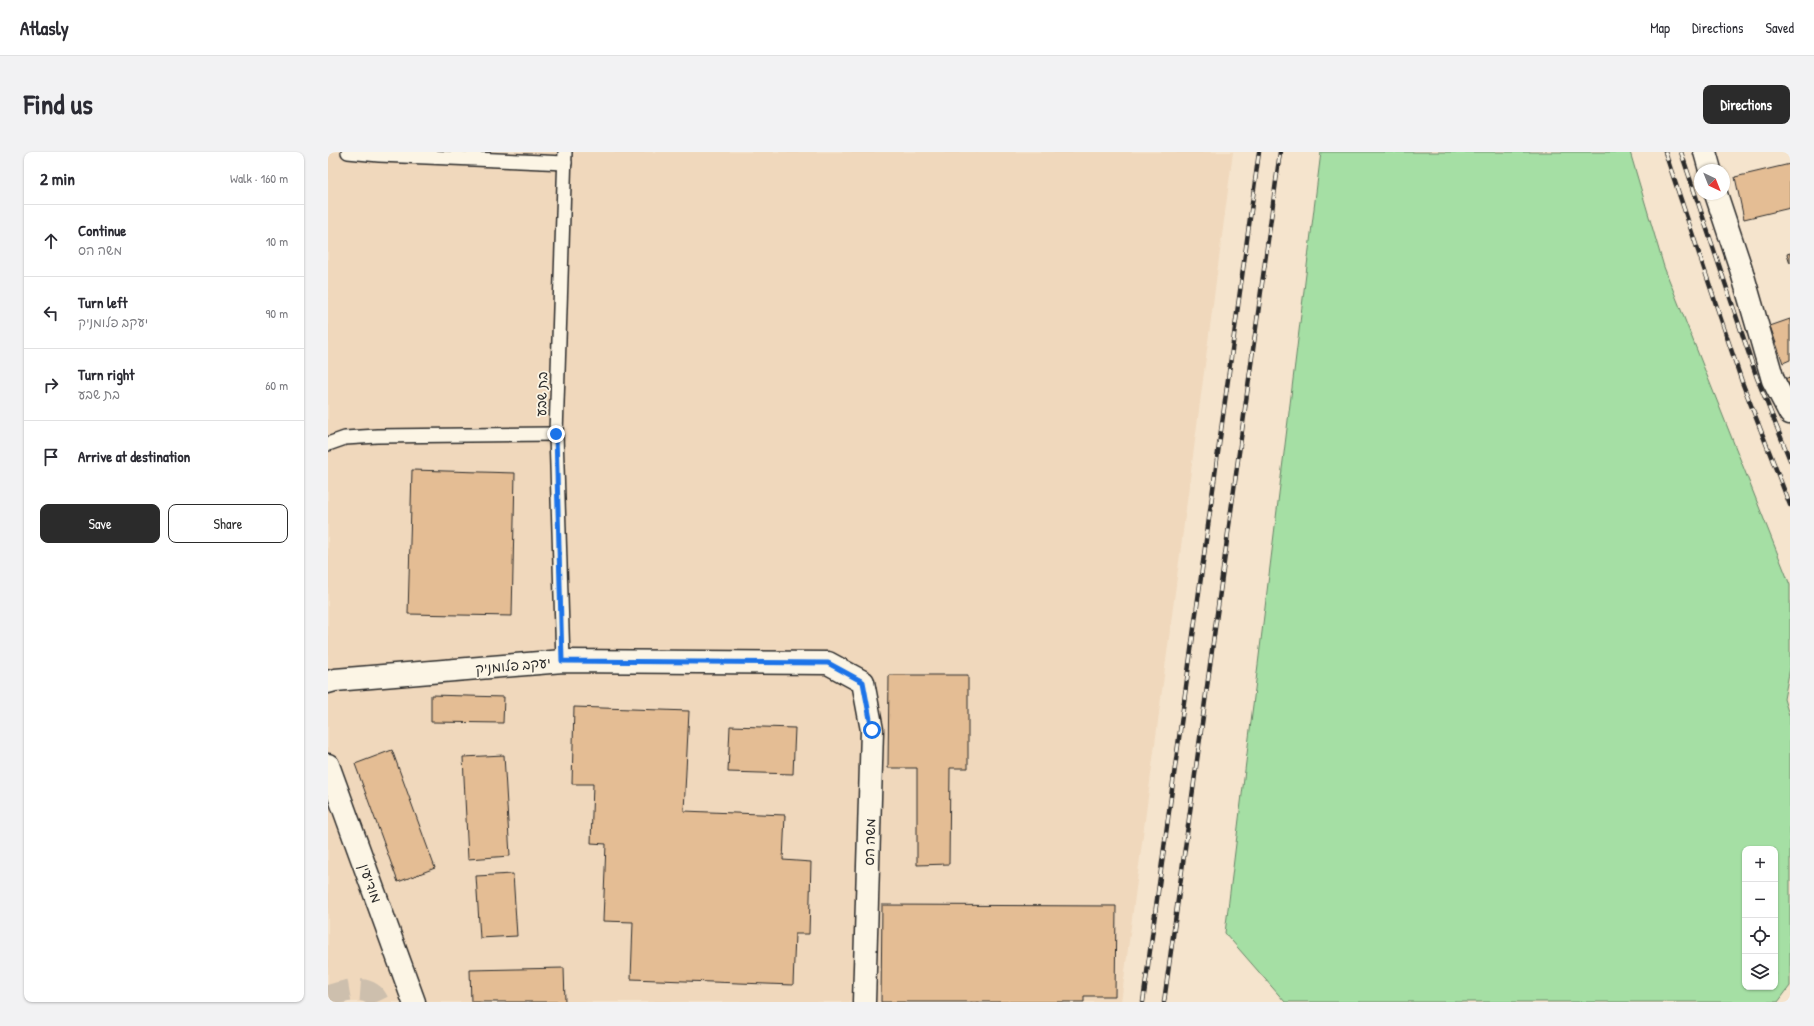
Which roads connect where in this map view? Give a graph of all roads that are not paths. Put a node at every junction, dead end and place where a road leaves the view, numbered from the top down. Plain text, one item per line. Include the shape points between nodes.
1 (348, 152) edge
2 (1705, 152) edge
3 (565, 157) edge
4 (1708, 164) edge
5 (1718, 200) edge
6 (1790, 413) edge
7 (556, 434) junction
8 (328, 444) edge
9 (562, 661) junction
10 (328, 682) edge
11 (863, 682) joint
12 (328, 765) edge
13 (414, 1002) edge
14 (864, 1002) edge

1 - 3 lane via 379,155
2 - 4 street
3 - 7 lane, בת שבע
5 - 6 street via 1773,380
7 - 8 lane via 377,436 346,438
7 - 9 lane, בת שבע
9 - 10 street, יעקב פלומניק
9 - 11 street, יעקב פלומניק via 828,663
11 - 14 street, משה הס via 872,730
12 - 13 street, מודיעין

